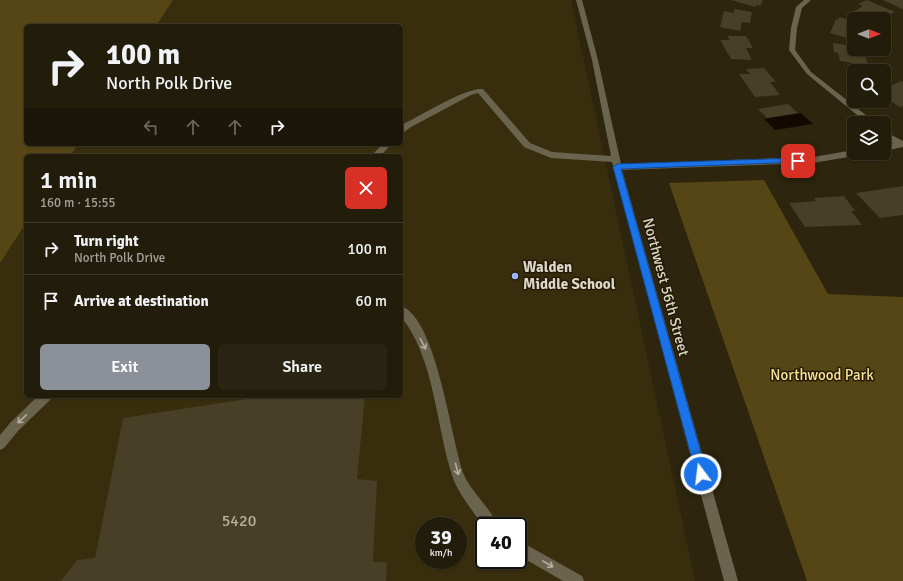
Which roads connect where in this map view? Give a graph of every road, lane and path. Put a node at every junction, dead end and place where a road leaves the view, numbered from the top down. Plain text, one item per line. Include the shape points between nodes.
1 (578, 0) edge
2 (808, 0) edge
3 (863, 116) edge
4 (403, 130) edge
5 (891, 138) edge
6 (902, 145) edge
7 (386, 146) edge
8 (891, 147) edge
9 (377, 154) edge
10 (847, 154) edge
11 (616, 163) junction
12 (403, 312) edge
13 (44, 398) edge
14 (0, 444) edge
15 (485, 517) edge
16 (527, 552) edge
17 (578, 581) edge
18 (731, 581) edge

1 - 11 street, Northwest 56th Street via 595,60
2 - 3 street via 799,7 792,50 809,73
4 - 11 street via 469,93 480,91 527,145 551,155
5 - 6 street
6 - 8 street
7 - 9 street
10 - 11 street via 813,160
11 - 18 street, Northwest 56th Street
12 -> 15 street via 414,325 428,354 459,478
13 -> 14 street via 14,426
16 -> 17 street

